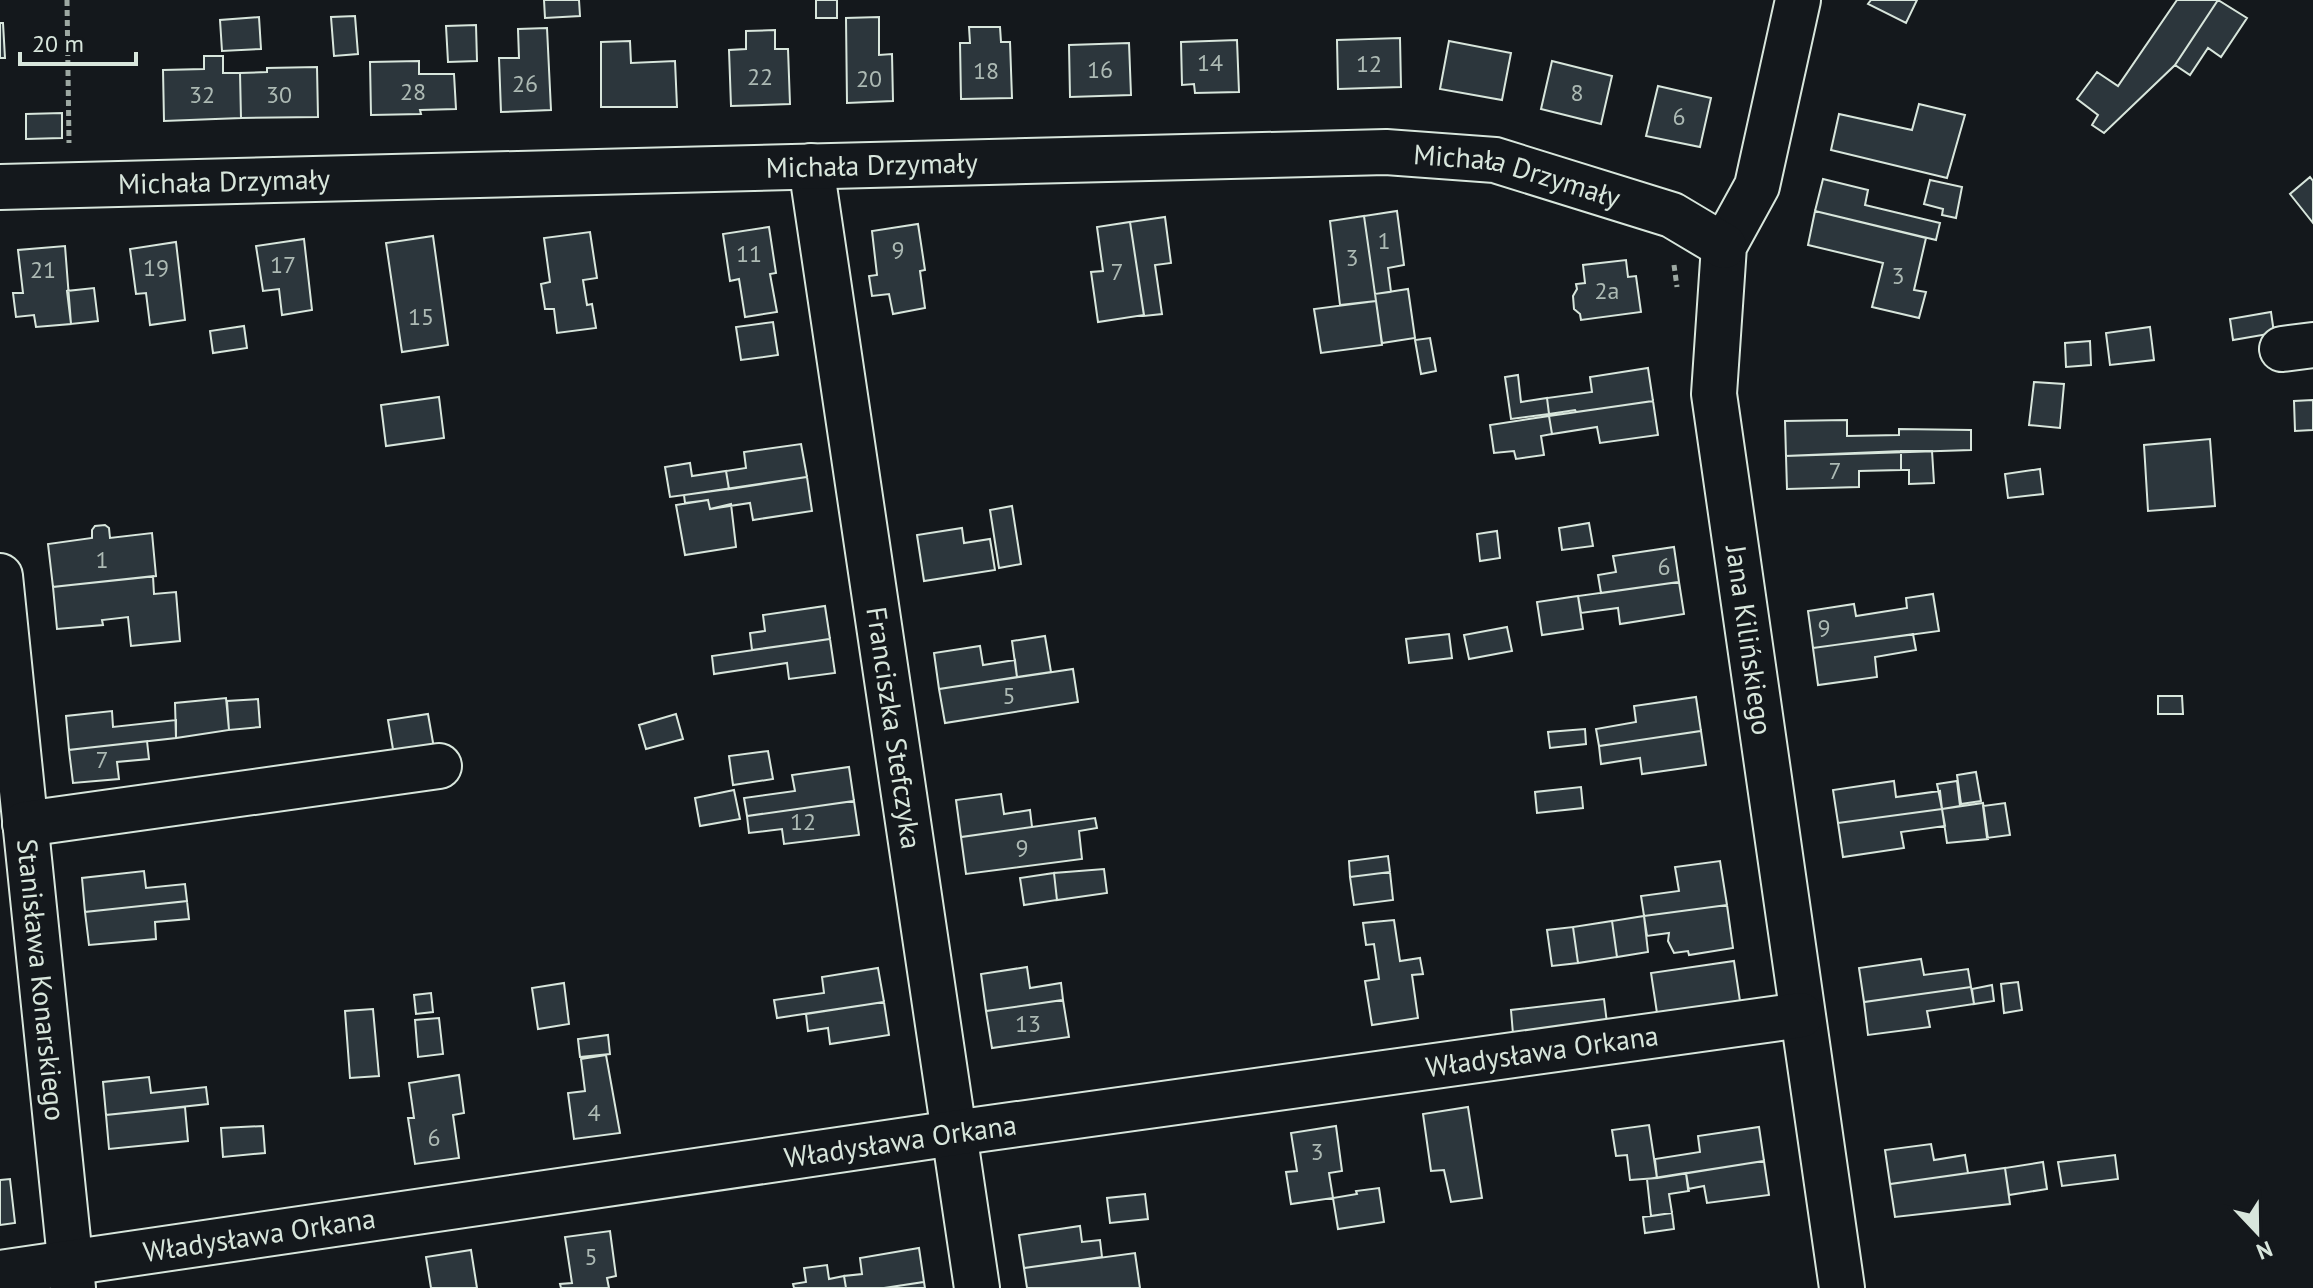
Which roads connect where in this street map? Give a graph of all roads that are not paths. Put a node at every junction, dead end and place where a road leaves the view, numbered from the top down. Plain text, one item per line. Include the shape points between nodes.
1 (1798, 0) edge
2 (811, 166) junction
3 (0, 187) edge
4 (1724, 246) junction
5 (0, 576) edge
6 (439, 766) dead end
7 (25, 824) junction
8 (1801, 1015) junction
9 (954, 1133) junction
10 (0, 1273) edge
11 (71, 1276) edge
12 (977, 1288) edge
13 (1842, 1288) edge

1 - 4 street, Jana Kilińskiego via 1757,186
2 - 3 street, Michała Drzymały
2 - 4 street, Michała Drzymały via 1386,152 1495,160 1672,215
2 - 9 street, Franciszka Stefczyka
4 - 8 street, Jana Kilińskiego via 1714,394
5 - 7 street, Stanisława Konarskiego
6 - 7 street
7 - 11 street, Stanisława Konarskiego
8 - 9 street, Władysława Orkana
8 - 13 street, Jana Kilińskiego
9 - 11 street, Władysława Orkana
9 - 12 street, Franciszka Stefczyka
10 - 11 street, Władysława Orkana

